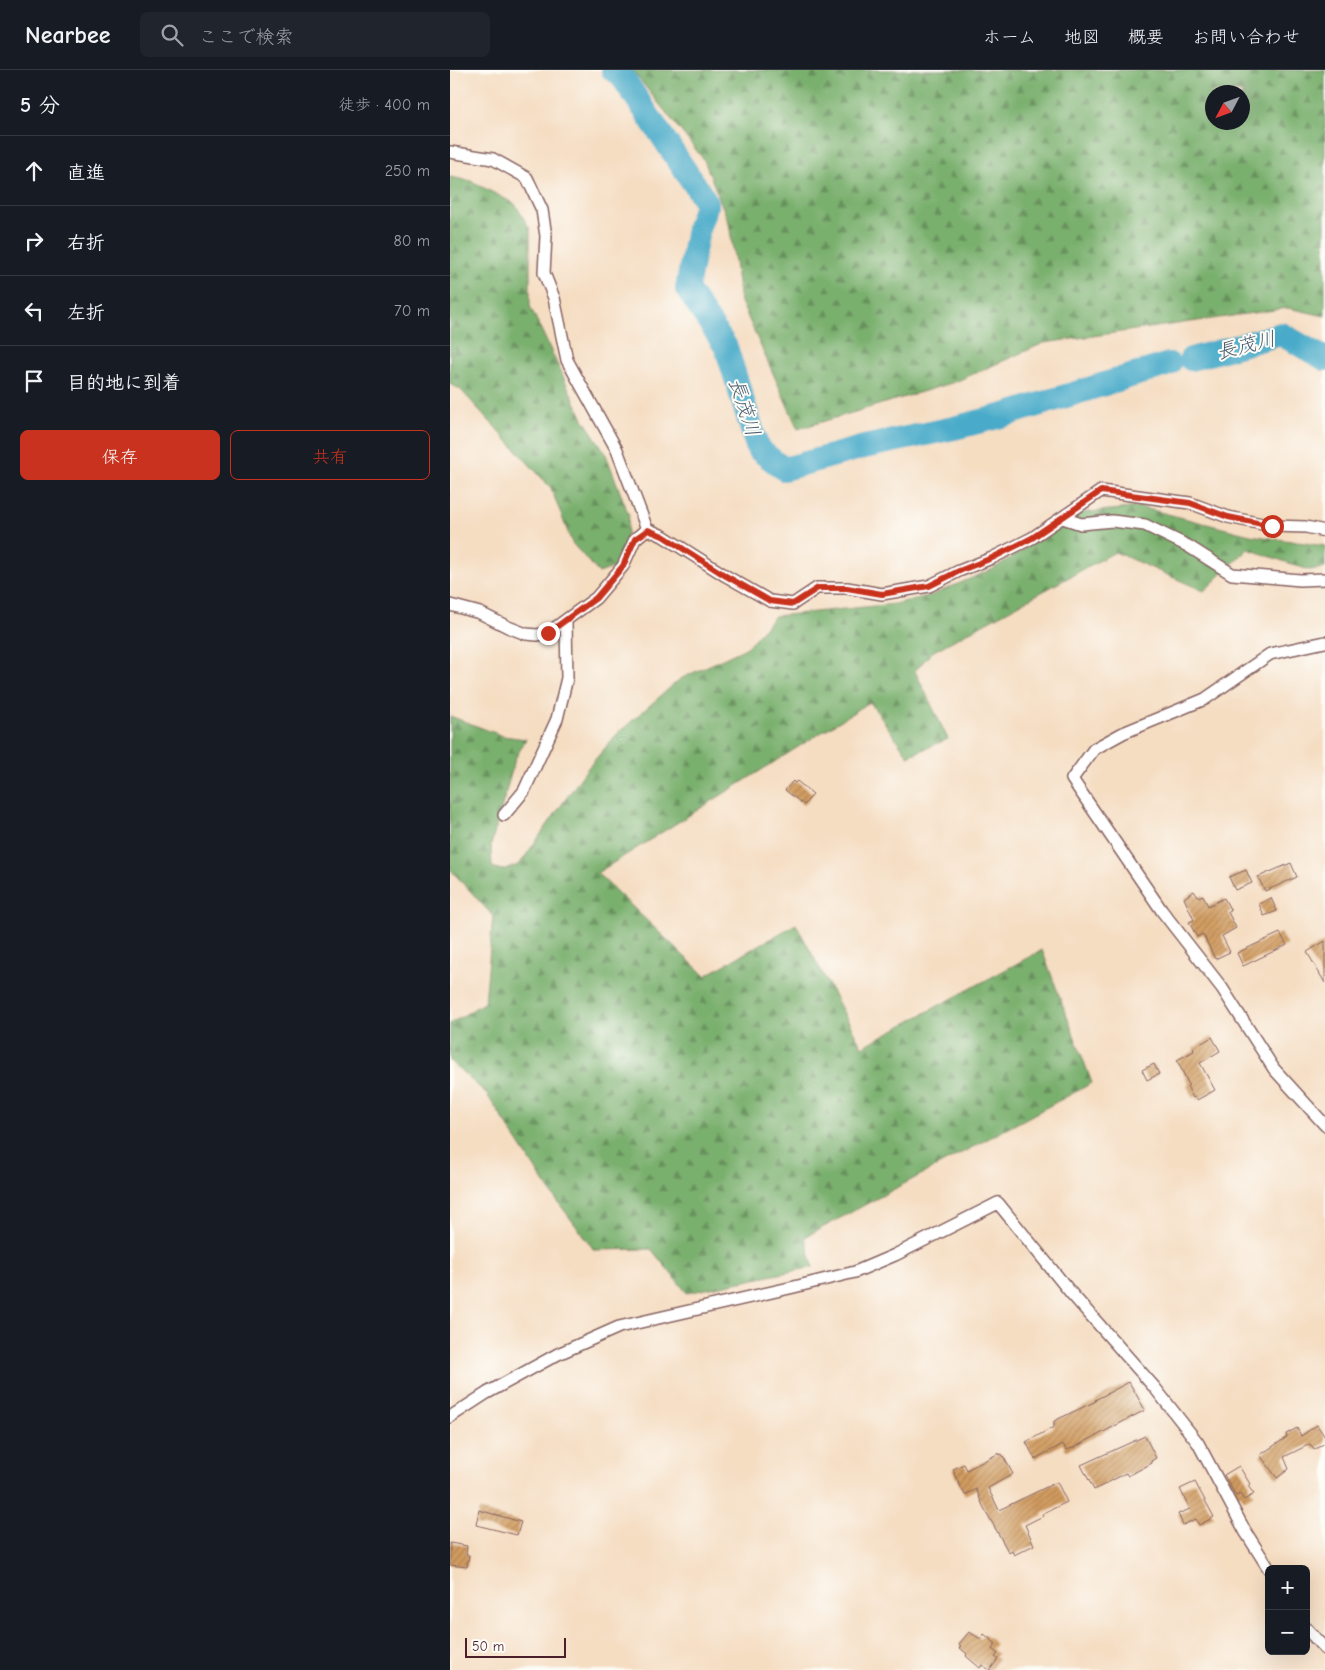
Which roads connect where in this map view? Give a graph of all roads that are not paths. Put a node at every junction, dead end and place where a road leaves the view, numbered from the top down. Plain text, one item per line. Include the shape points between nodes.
1 (450, 152) edge
2 (1063, 518) junction
3 (648, 530) junction
4 (1325, 531) edge
5 (1325, 579) edge
6 (450, 605) edge
7 (566, 621) junction
8 (1325, 642) edge
9 (504, 815) dead end
10 (1325, 1125) edge
11 (450, 1417) edge
12 (1267, 1565) edge
13 (1310, 1632) edge
14 (1325, 1649) edge

1 - 3 street via 493,159 527,178 542,210 546,236 544,273 554,298 567,360 617,450
2 - 3 street via 1032,538 929,586 882,594 847,588 818,588 793,604 770,601
2 - 4 street via 1101,491 1190,503 1228,517 1272,526 1306,526
2 - 5 street via 1081,524 1112,521 1145,525 1188,546 1232,574
3 - 7 street via 635,539 623,566 596,598
6 - 7 street via 480,613 531,634 548,633
7 - 9 street via 567,678 557,719 524,791
8 - 10 street via 1270,654 1205,699 1123,732 1094,749 1072,779 1162,911 1222,988 1274,1068
11 - 12 street via 558,1354 619,1327 855,1272 896,1255 998,1203 1198,1443 1245,1532
13 - 14 street

